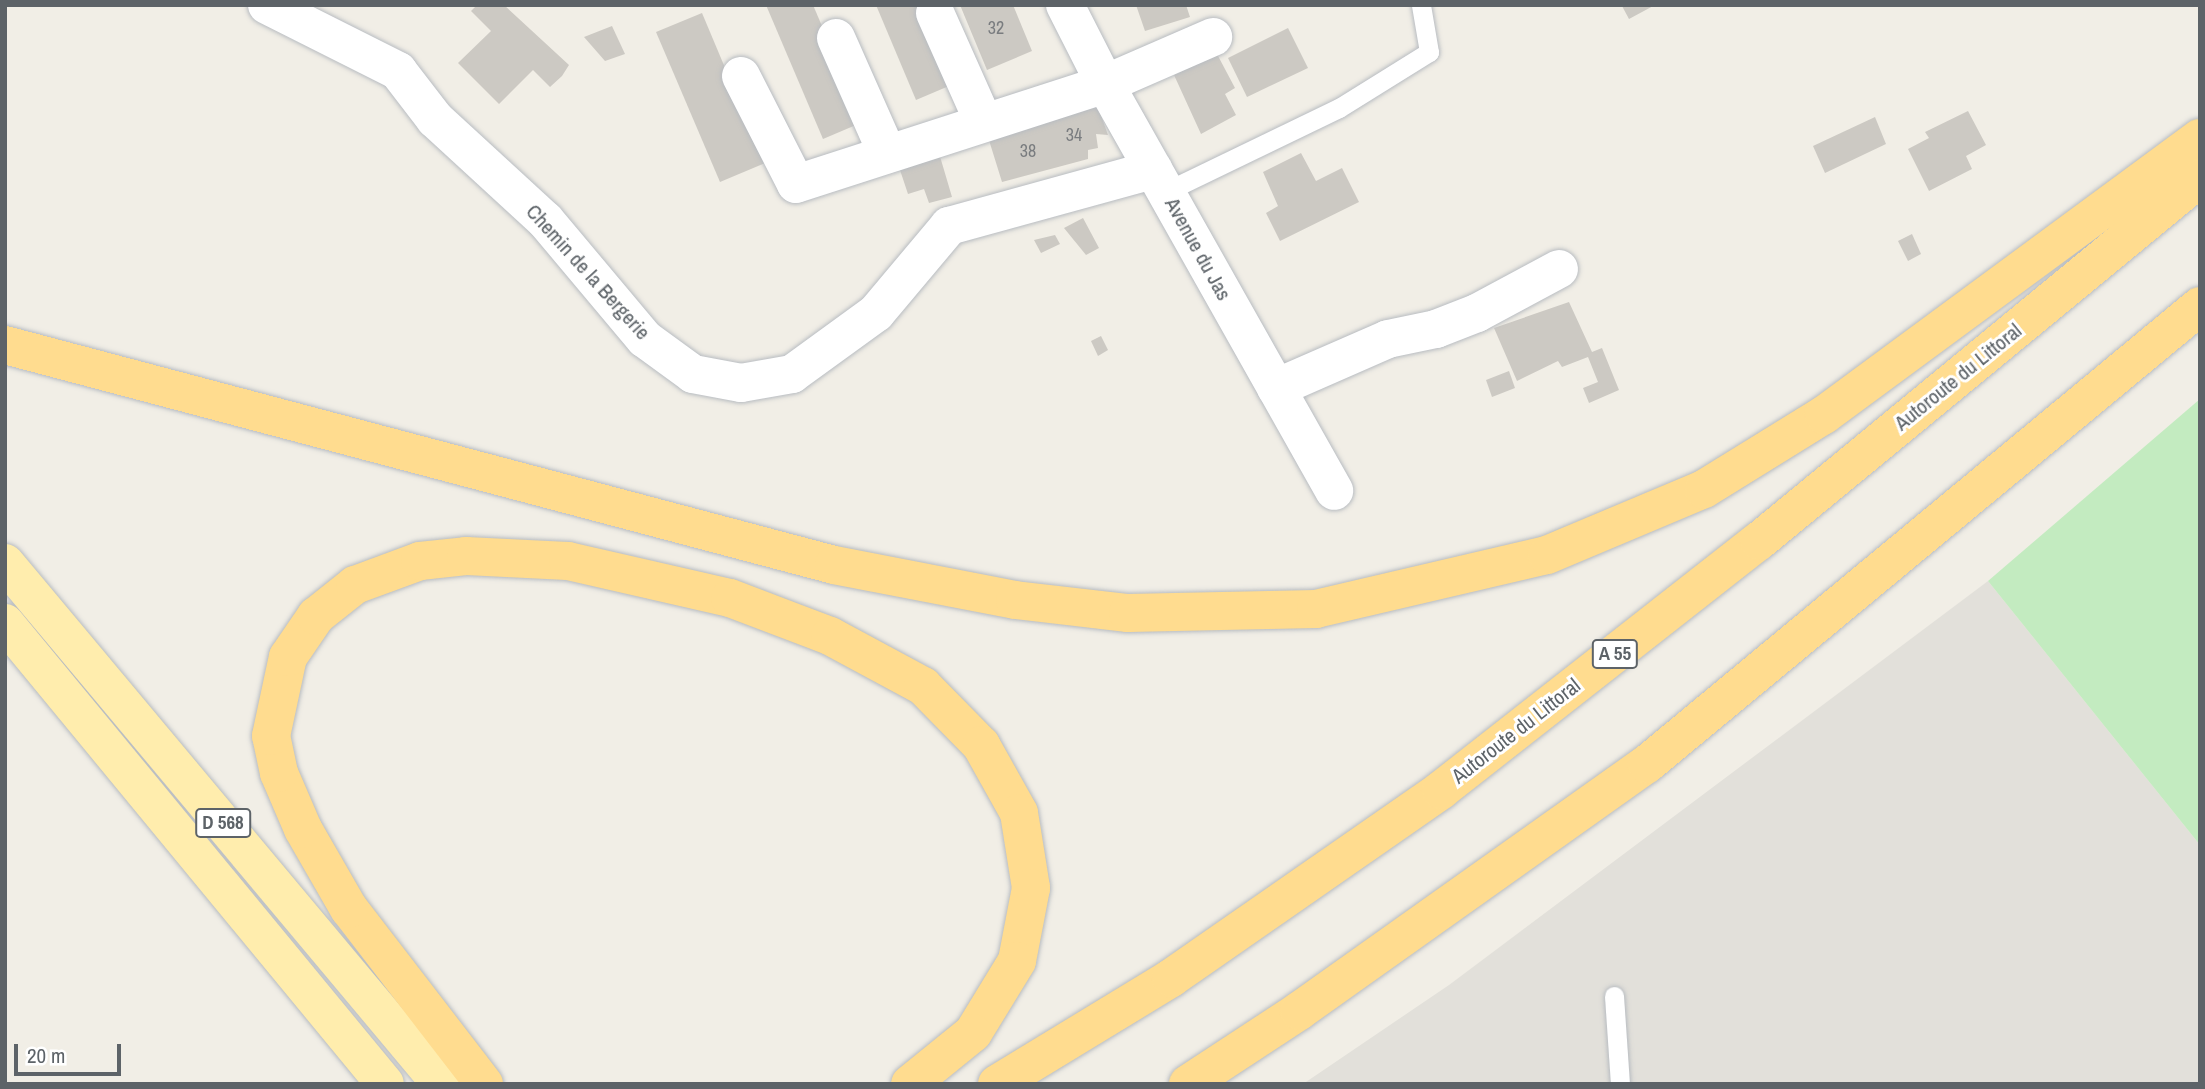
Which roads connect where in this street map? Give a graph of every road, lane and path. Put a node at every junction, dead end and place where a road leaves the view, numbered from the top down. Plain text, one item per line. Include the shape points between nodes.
1 (267, 5) edge
2 (1065, 5) edge
3 (1421, 5) edge
4 (935, 13) dead end
5 (1213, 37) dead end
6 (836, 38) dead end
7 (741, 76) dead end
8 (1105, 84) junction
9 (983, 121) junction
10 (2200, 138) edge
11 (887, 153) junction
12 (2200, 178) edge
13 (1159, 181) junction
14 (1559, 268) dead end
15 (2200, 306) edge
16 (5, 345) edge
17 (1276, 388) junction
18 (1334, 491) dead end
19 (5, 563) edge
20 (5, 623) edge
21 (1647, 764) junction
22 (1614, 996) dead end
23 (385, 1084) edge
24 (441, 1084) edge
25 (484, 1084) edge
26 (911, 1084) edge
27 (997, 1084) edge
28 (1188, 1084) edge
29 (1225, 1084) edge
30 (1620, 1084) edge

1 - 13 street, Chemin de la Bergerie via 398,71 435,120 545,220 645,339 693,374 741,383 792,374 876,313 949,226
2 - 8 street, Avenue du Jas
3 - 13 lane via 1429,52 1339,108
4 - 9 street
5 - 8 street
6 - 11 street
7 - 11 street via 796,184
8 - 9 street
8 - 13 street, Avenue du Jas
9 - 11 street
10 - 16 highway via 1824,415 1703,488 1547,555 1316,609 1128,613 1015,600 834,565
12 - 27 highway, Autoroute du Littoral / A 55 via 1759,541 1441,790 1171,978
13 - 17 street, Avenue du Jas
14 - 17 street via 1477,313 1436,329 1388,339
15 - 21 highway
17 - 18 street, Avenue du Jas
19 - 24 main road, D 568
20 - 23 main road, D 568
21 - 28 highway via 1299,1011
21 - 29 highway via 1372,981
22 - 30 lane
25 - 26 highway via 349,909 303,830 279,773 271,736 288,657 316,616 355,584 419,561 466,556 568,561 730,598 830,636 923,687 981,746 1019,813 1031,888 1017,961 973,1033

